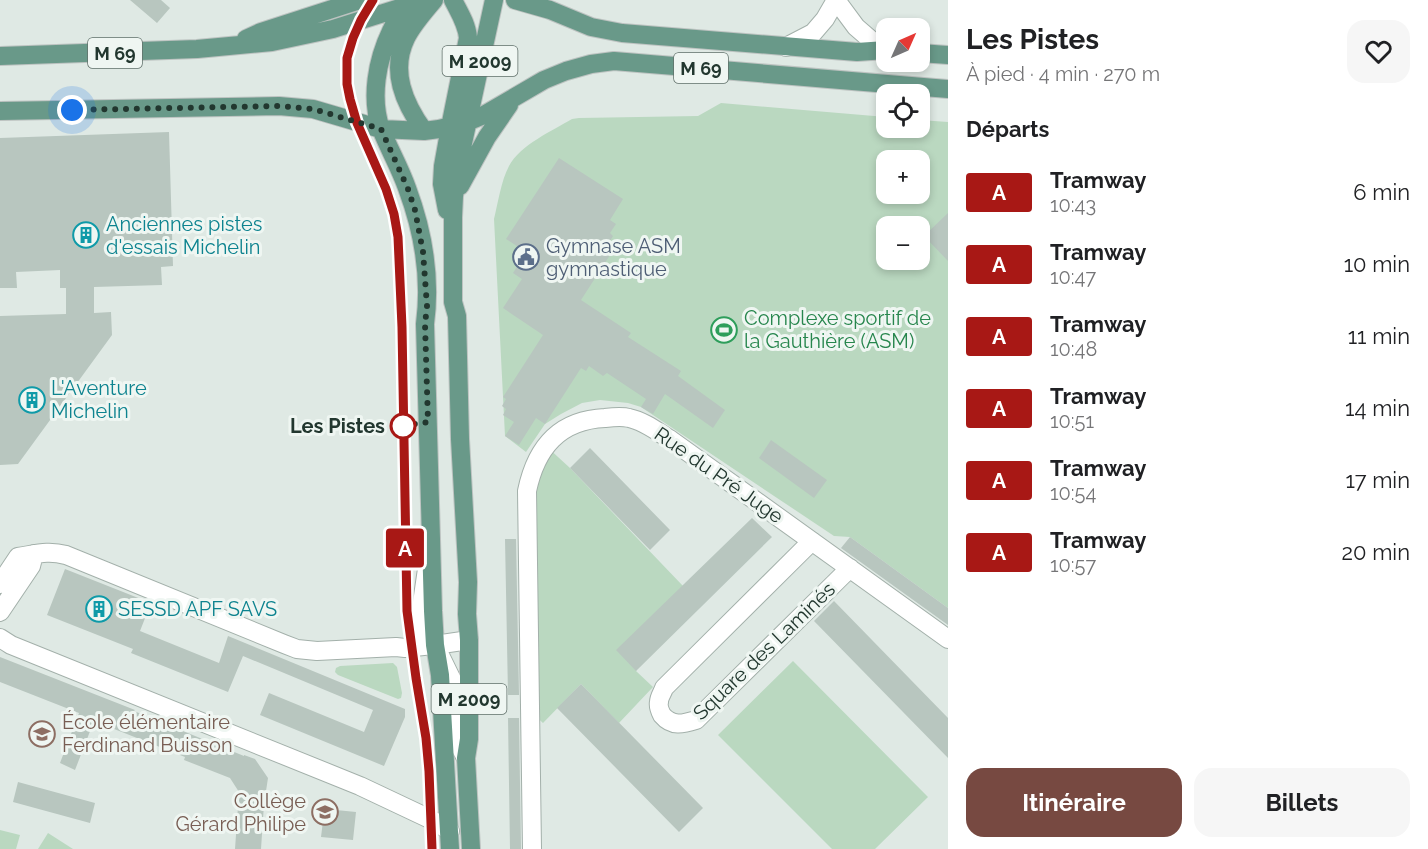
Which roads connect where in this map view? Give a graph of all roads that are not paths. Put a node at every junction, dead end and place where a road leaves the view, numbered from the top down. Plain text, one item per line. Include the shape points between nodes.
1 (360, 0) edge
2 (434, 0) edge
3 (453, 0) edge
4 (494, 0) edge
5 (515, 0) edge
6 (555, 0) edge
7 (836, 0) edge
8 (409, 3) edge
9 (564, 16) junction
10 (876, 43) edge
11 (231, 47) junction
12 (786, 47) junction
13 (876, 51) edge
14 (930, 54) edge
15 (948, 55) edge
16 (0, 56) edge
17 (948, 89) edge
18 (513, 99) junction
19 (0, 111) edge
20 (458, 124) junction
21 (381, 129) junction
22 (424, 131) junction
23 (454, 196) junction
24 (453, 239) junction
25 (812, 541) junction
26 (34, 554) junction
27 (850, 568) junction
28 (0, 584) edge
29 (0, 612) edge
30 (0, 638) edge
31 (948, 639) edge
32 (469, 640) junction
33 (427, 646) junction
34 (466, 758) junction
35 (450, 840) edge
36 (471, 849) edge
37 (532, 849) edge

1 - 11 main road via 261,32
2 - 8 main road, M 69
2 - 22 main road via 405,39 399,72 403,94
3 - 20 main road via 468,30
4 - 20 main road, M 2009
5 - 9 main road, M 69
6 - 9 main road
7 - 10 street via 856,27
7 - 12 street via 813,33
8 - 11 main road, M 69 via 306,35
8 - 21 main road, M 2009 via 390,33 376,80
9 - 12 main road, M 69 via 621,33
11 - 16 main road, M 69
12 - 13 main road, M 69
14 - 15 main road
17 - 18 main road, M 69 via 614,61 566,71
18 - 20 main road, M 69
18 - 23 main road
19 - 21 main road, M 69 via 279,106 313,109
20 - 22 main road, M 69
20 - 23 main road, M 2009 via 463,142
20 - 24 main road via 443,166 442,183
21 - 22 main road, M 69
21 - 33 main road, M 2009 via 415,210 426,280 430,549
23 - 24 main road, M 2009
24 - 32 main road, M 2009
25 - 27 street, Rue du Pré Juge
25 - 27 street, Square des Laminés via 664,688 658,702 668,722 676,725 696,720
25 - 37 street, Rue du Pré Juge via 646,424 629,418 596,418 579,422 549,442 534,464 526,506
26 - 28 street via 18,558
26 - 29 street via 31,566
26 - 33 street via 66,555 297,649
27 - 31 street, Rue du Pré Juge
30 - 35 street via 360,786 432,820
32 - 33 street
32 - 34 main road, M 2009
33 - 34 street via 453,682 459,743
33 - 35 main road, M 2009 via 440,675
34 - 36 main road, M 2009

